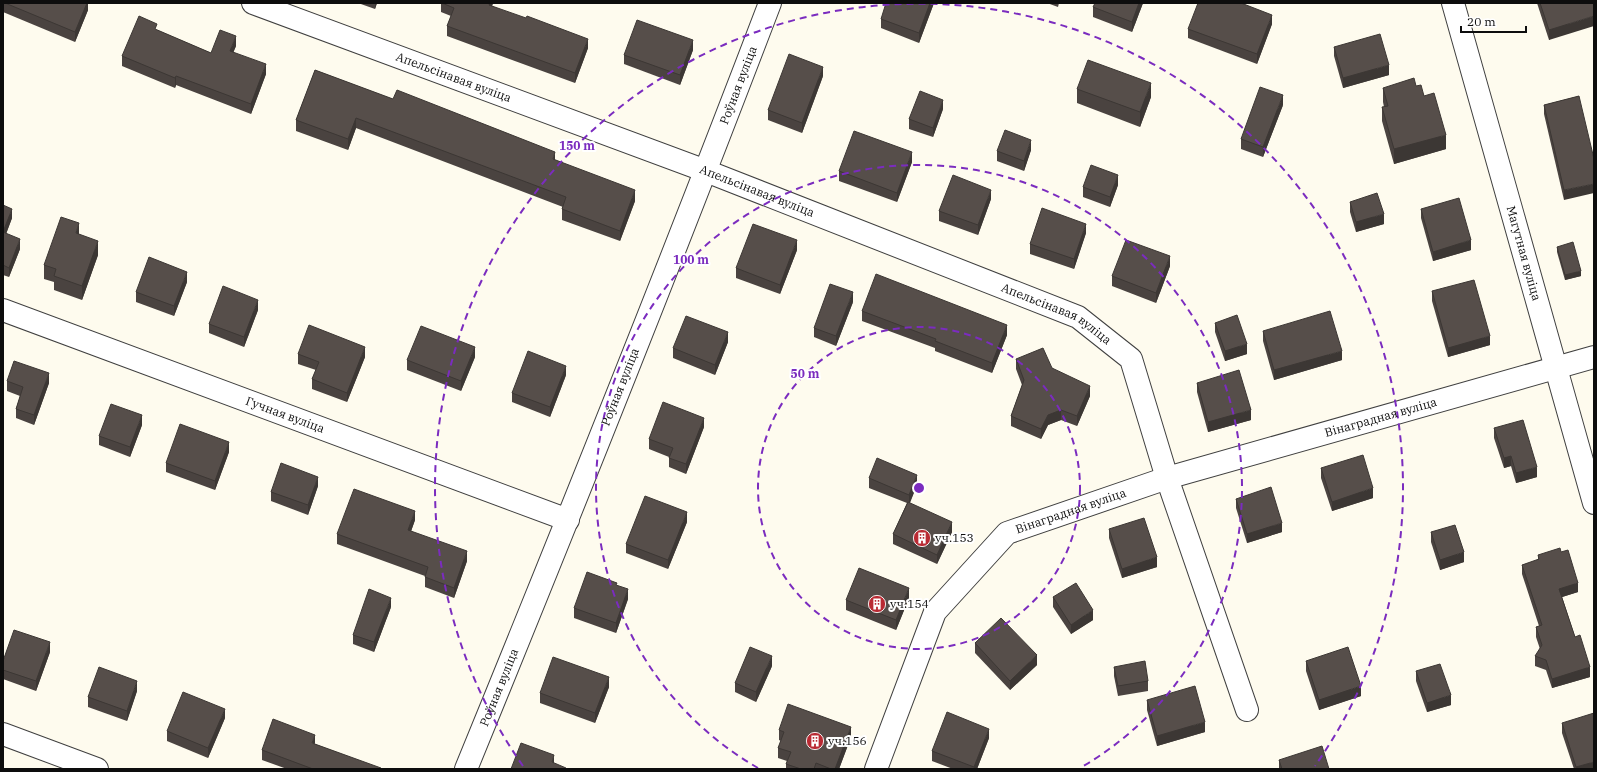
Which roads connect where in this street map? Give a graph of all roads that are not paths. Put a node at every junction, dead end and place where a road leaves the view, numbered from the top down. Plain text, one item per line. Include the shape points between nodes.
1 (253, 3) edge
2 (770, 3) edge
3 (1453, 3) edge
4 (706, 171) junction
5 (3, 310) edge
6 (1594, 357) edge
7 (1555, 368) junction
8 (1167, 478) junction
9 (1594, 503) edge
10 (568, 520) junction
11 (1247, 710) dead end
12 (3, 734) edge
13 (97, 769) edge
14 (466, 769) edge
15 (876, 769) edge

1 - 4 street, Апельсінавая вуліца
2 - 4 street, Роўная вуліца
3 - 7 street, Магутная вуліца
4 - 8 street, Апельсінавая вуліца via 1078,317 1131,359
4 - 10 street, Роўная вуліца
5 - 10 street, Гучная вуліца
6 - 7 street, Вінаградная вуліца
7 - 8 street, Вінаградная вуліца
7 - 9 street, Магутная вуліца
8 - 11 street
8 - 15 street, Вінаградная вуліца via 1007,533 935,612
10 - 14 street, Роўная вуліца
12 - 13 street

